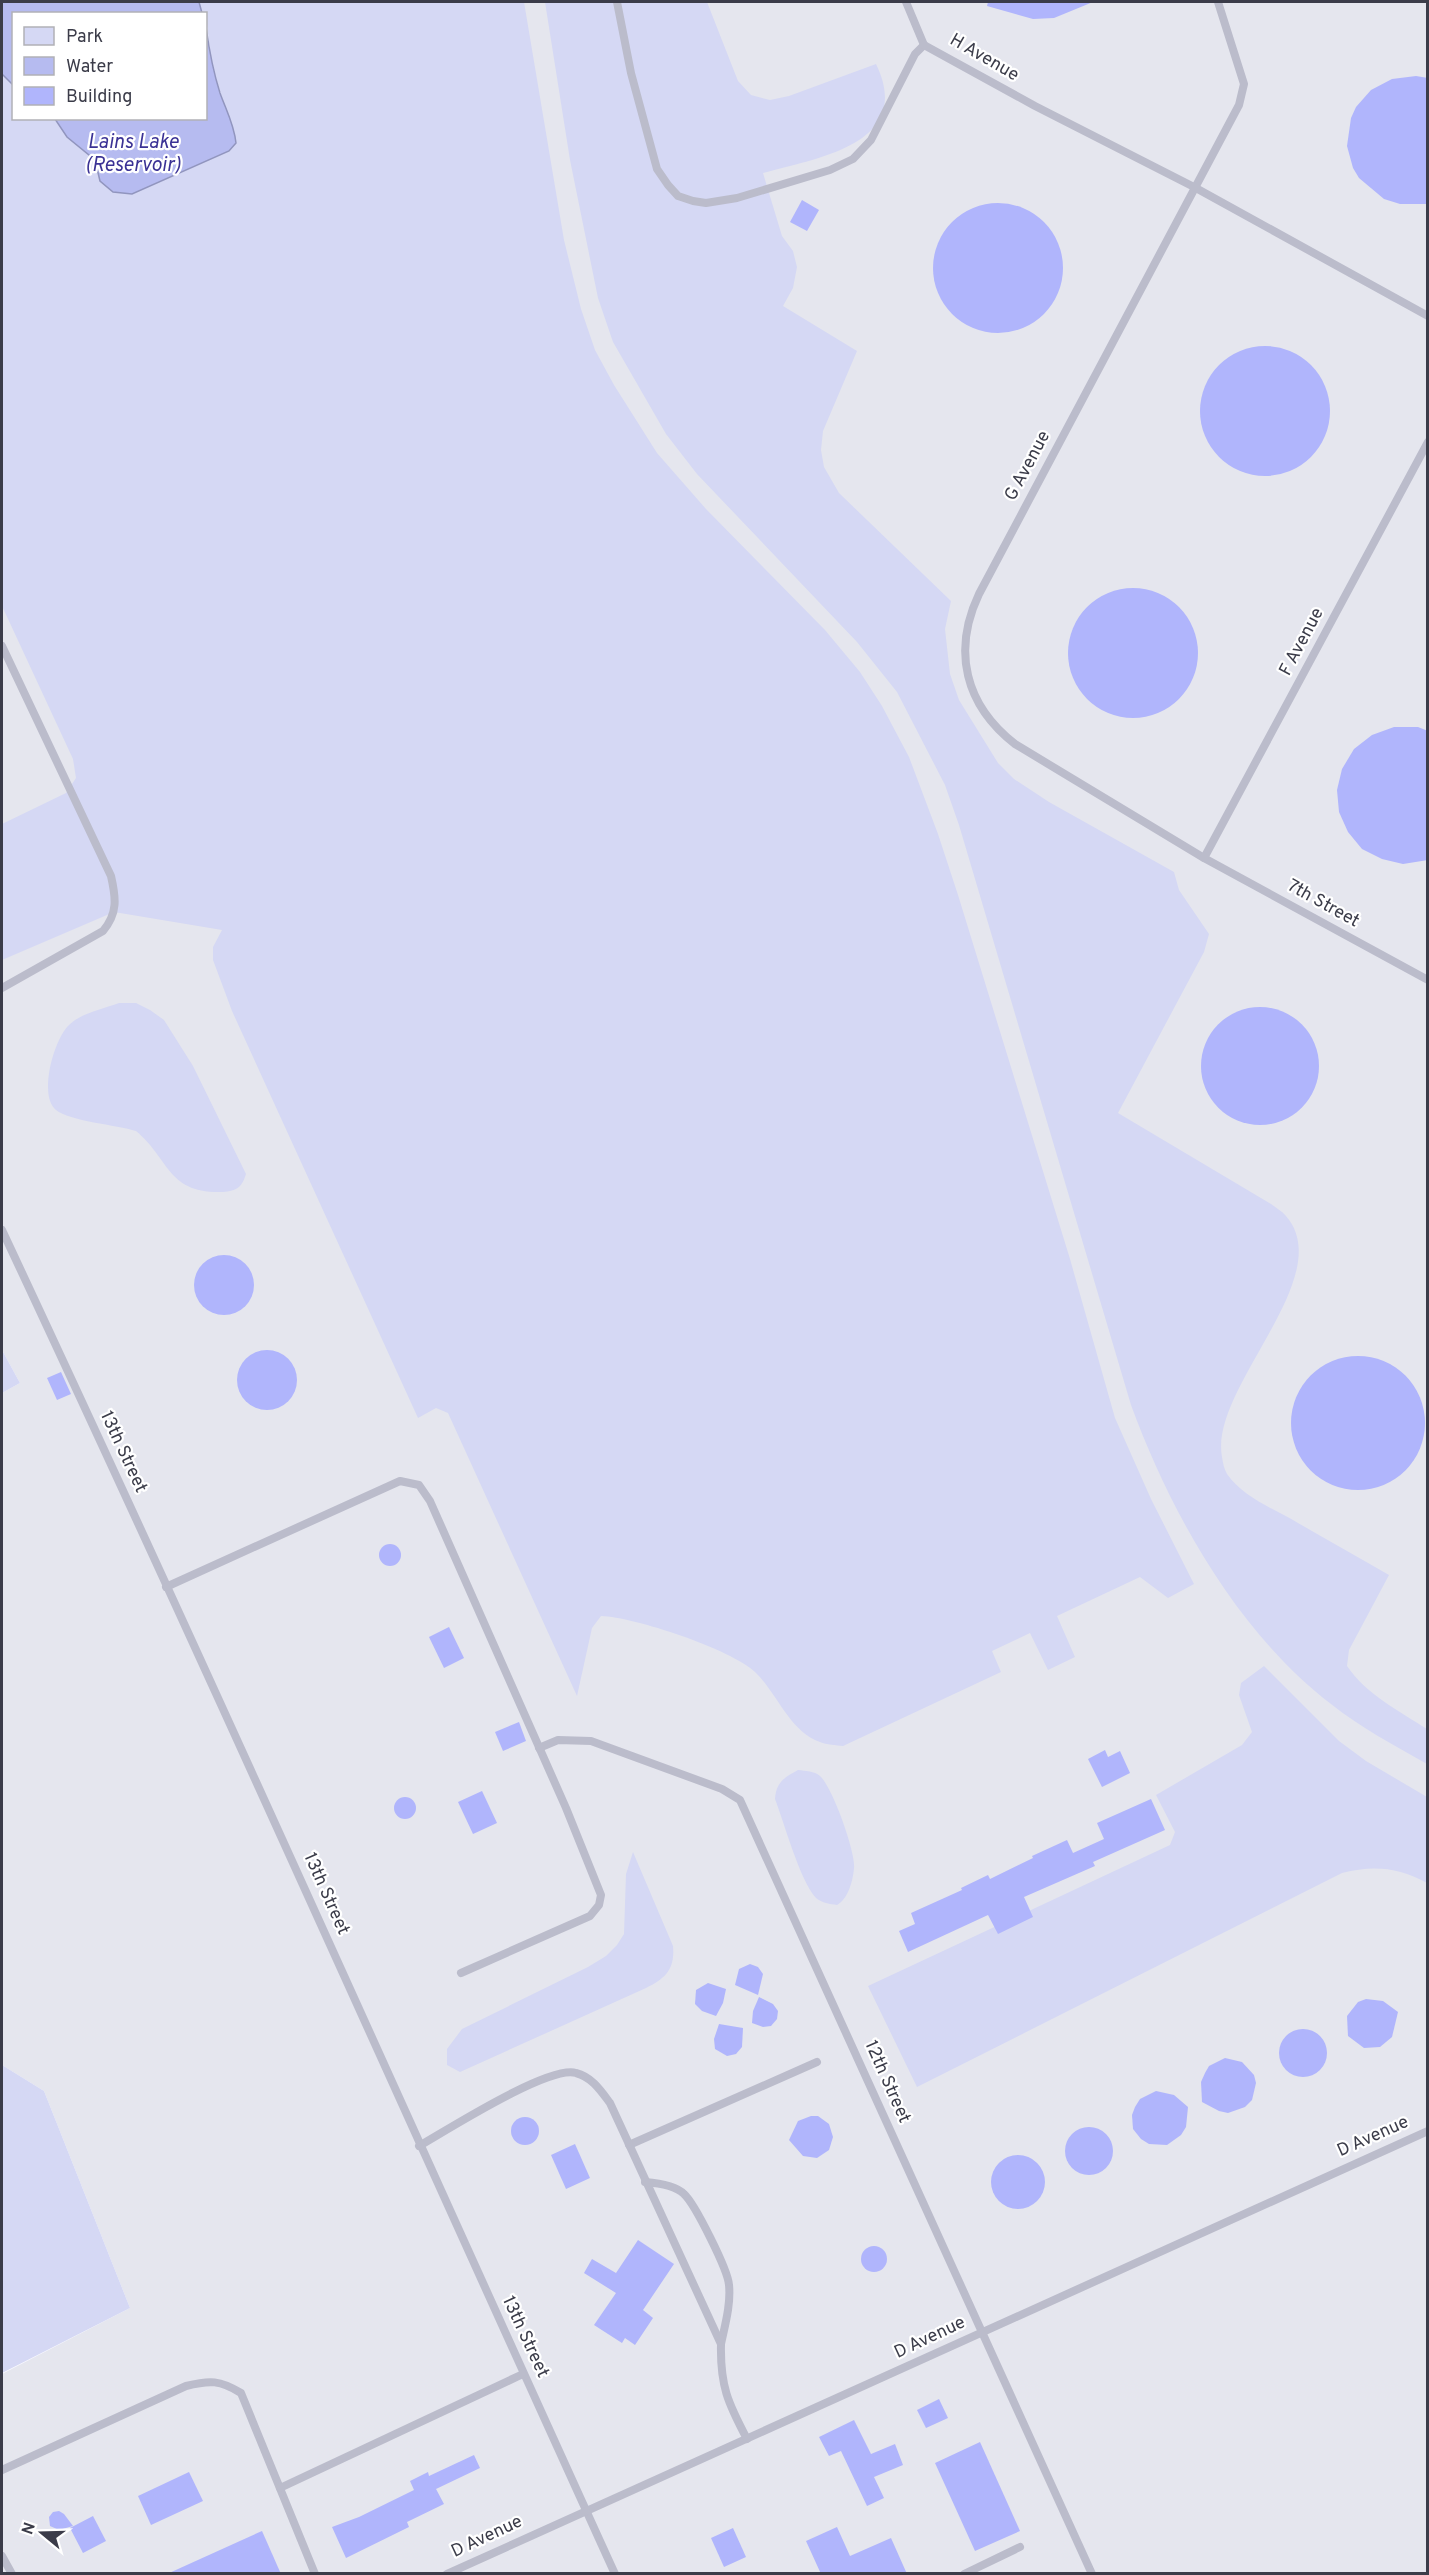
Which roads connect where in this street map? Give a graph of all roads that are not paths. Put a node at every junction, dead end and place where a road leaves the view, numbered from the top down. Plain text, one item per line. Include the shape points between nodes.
1 (617, 2) edge
2 (906, 2) edge
3 (1218, 2) edge
4 (924, 45) junction
5 (1194, 187) junction
6 (1428, 316) edge
7 (1428, 442) edge
8 (2, 646) edge
9 (1204, 858) junction
10 (1428, 980) edge
11 (2, 988) edge
12 (2, 1230) edge
13 (166, 1587) junction
14 (539, 1748) junction
15 (461, 1973) dead end
16 (817, 2062) dead end
17 (1428, 2131) edge
18 (629, 2145) junction
19 (419, 2146) junction
20 (645, 2182) junction
21 (982, 2332) junction
22 (721, 2344) junction
23 (524, 2374) junction
24 (747, 2439) junction
25 (2, 2470) edge
26 (279, 2488) junction
27 (586, 2509) junction
28 (1020, 2547) dead end
29 (2, 2556) edge
30 (12, 2574) edge
31 (315, 2574) edge
32 (447, 2574) edge
33 (615, 2574) edge
34 (964, 2574) edge
35 (1092, 2574) edge

1 - 4 lane, H Avenue via 657,169 678,196 706,203 830,171 853,159 871,140 915,54
2 - 4 lane
3 - 5 lane, G Avenue via 1244,84 1243,94
4 - 5 lane, H Avenue
5 - 6 lane, H Avenue
5 - 9 lane, G Avenue via 978,594 966,624 964,650 973,692 988,719 1003,735
7 - 9 lane, F Avenue
8 - 11 lane via 111,876 116,899 111,921 103,931
9 - 10 lane, 7th Street
12 - 13 lane, 13th Street
13 - 14 lane via 400,1481 420,1485
13 - 19 lane, 13th Street
14 - 15 lane via 601,1895 599,1905 590,1916
14 - 21 lane, 12th Street via 568,1739 598,1743 722,1789 740,1800
16 - 18 lane
17 - 21 lane, D Avenue
18 - 19 lane via 603,2093 584,2076 565,2072 523,2089
18 - 20 lane
19 - 23 lane, 13th Street
20 - 22 lane
20 - 22 lane via 671,2186 685,2194 723,2268 729,2295
21 - 24 lane, D Avenue
21 - 35 lane, 12th Street
22 - 24 lane via 725,2393
23 - 26 lane
23 - 27 lane, 13th Street
24 - 27 lane, D Avenue
25 - 26 lane via 204,2381 224,2383 241,2394
26 - 31 lane
27 - 32 lane, D Avenue
27 - 33 lane, 13th Street
28 - 34 lane
29 - 30 lane

